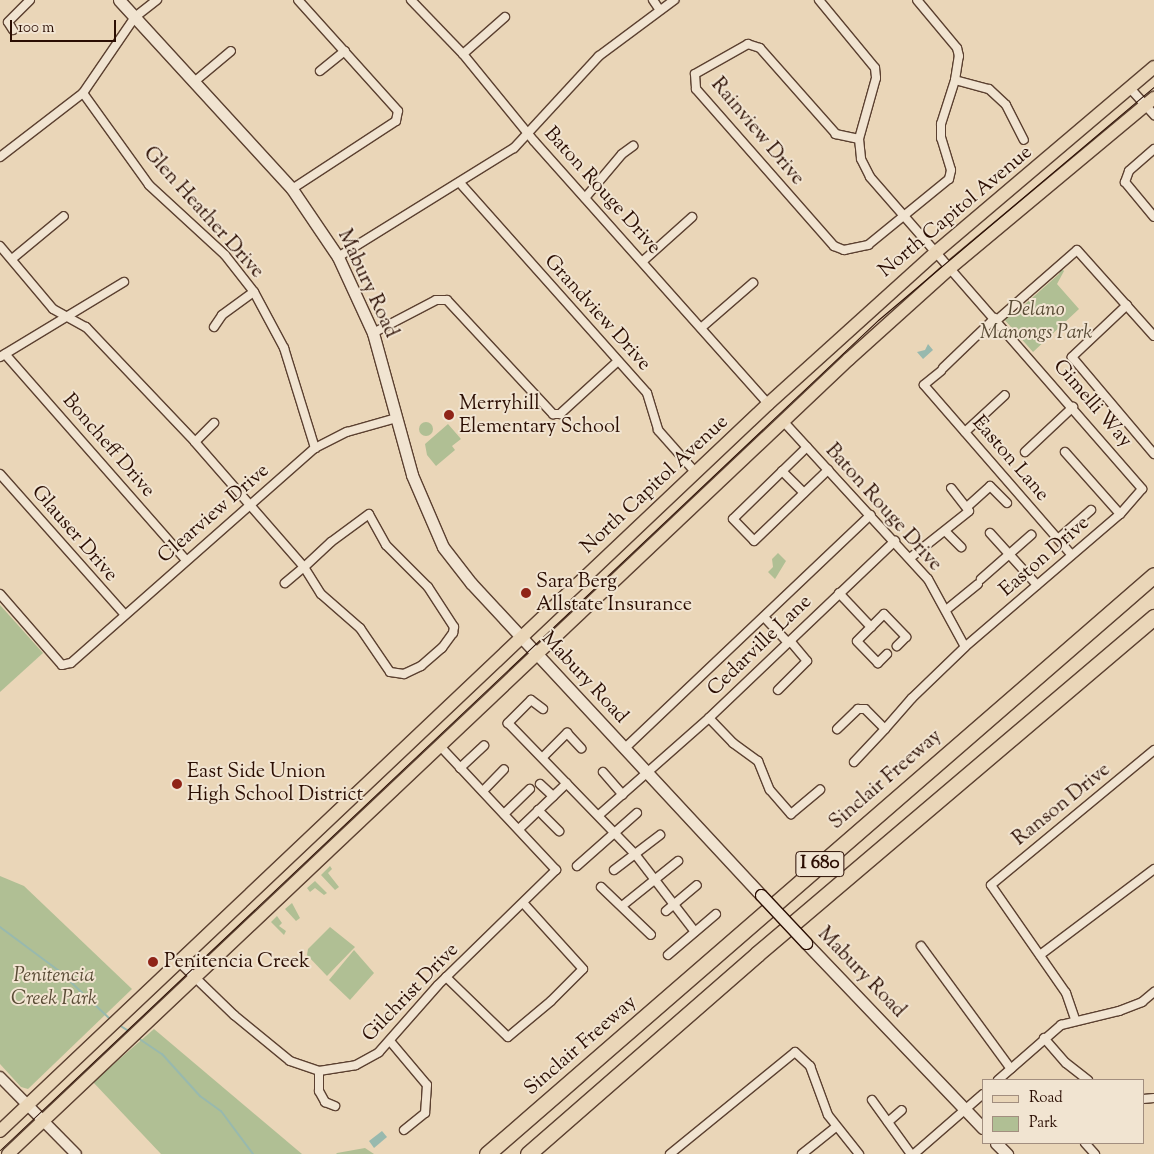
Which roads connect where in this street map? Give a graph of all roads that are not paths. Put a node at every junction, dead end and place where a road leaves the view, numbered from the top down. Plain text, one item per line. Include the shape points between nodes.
1 (30, 0) edge
2 (119, 0) edge
3 (157, 0) edge
4 (298, 0) edge
5 (411, 0) edge
6 (653, 0) edge
7 (674, 0) edge
8 (917, 0) edge
9 (824, 1) edge
10 (659, 9) junction
11 (135, 17) junction
12 (505, 17) dead end
13 (13, 30) dead end
14 (231, 51) dead end
15 (345, 51) junction
16 (463, 54) junction
17 (1154, 67) edge
18 (320, 71) dead end
19 (956, 80) junction
20 (194, 82) junction
21 (1129, 87) junction
22 (83, 93) junction
23 (1150, 101) edge
24 (1154, 116) edge
25 (529, 134) junction
26 (859, 139) junction
27 (1024, 140) dead end
28 (633, 146) dead end
29 (1154, 149) edge
30 (1, 154) edge
31 (460, 183) junction
32 (292, 189) junction
33 (585, 198) junction
34 (64, 216) dead end
35 (905, 216) junction
36 (692, 217) dead end
37 (1154, 217) edge
38 (0, 246) edge
39 (936, 252) junction
40 (338, 258) junction
41 (12, 259) junction
42 (643, 262) junction
43 (950, 268) junction
44 (124, 282) dead end
45 (753, 283) dead end
46 (254, 292) junction
47 (1127, 305) junction
48 (68, 317) junction
49 (996, 319) junction
50 (214, 327) dead end
51 (701, 328) junction
52 (373, 333) junction
53 (1154, 336) edge
54 (2, 355) edge
55 (617, 362) junction
56 (1005, 395) dead end
57 (768, 404) junction
58 (1073, 407) junction
59 (396, 418) junction
60 (783, 421) junction
61 (214, 423) dead end
62 (965, 432) junction
63 (195, 442) junction
64 (807, 447) junction
65 (315, 448) junction
66 (1025, 452) dead end
67 (1065, 452) dead end
68 (1154, 454) edge
69 (782, 470) junction
70 (828, 470) junction
71 (696, 473) junction
72 (0, 474) edge
73 (951, 488) dead end
74 (1142, 489) joint
75 (804, 493) junction
76 (1008, 503) dead end
77 (250, 506) junction
78 (967, 507) junction
79 (1091, 510) dead end
80 (1120, 514) junction
81 (871, 515) junction
82 (945, 531) junction
83 (990, 533) dead end
84 (1031, 536) dead end
85 (1058, 538) junction
86 (895, 541) junction
87 (961, 547) dead end
88 (1008, 555) junction
89 (1072, 555) junction
90 (910, 558) junction
91 (186, 560) junction
92 (304, 567) junction
93 (1154, 575) edge
94 (285, 583) dead end
95 (1037, 586) junction
96 (839, 593) junction
97 (0, 594) edge
98 (946, 610) junction
99 (124, 615) junction
100 (764, 617) junction
101 (1154, 617) edge
102 (871, 627) junction
103 (522, 638) junction
104 (789, 642) junction
105 (897, 646) dead end
106 (965, 647) junction
107 (887, 654) dead end
108 (537, 655) junction
109 (778, 690) dead end
110 (543, 710) dead end
111 (709, 718) junction
112 (837, 729) dead end
113 (885, 729) junction
114 (440, 746) junction
115 (484, 746) dead end
116 (581, 748) dead end
117 (624, 749) junction
118 (1154, 750) edge
119 (544, 756) junction
120 (854, 762) dead end
121 (460, 768) junction
122 (504, 769) dead end
123 (603, 772) dead end
124 (647, 773) junction
125 (567, 783) junction
126 (540, 784) dead end
127 (530, 789) dead end
128 (820, 790) dead end
129 (482, 791) junction
130 (623, 795) junction
131 (554, 796) junction
132 (538, 810) junction
133 (637, 813) dead end
134 (504, 814) junction
135 (599, 815) junction
136 (519, 829) junction
137 (559, 831) dead end
138 (613, 832) junction
139 (660, 835) dead end
140 (635, 854) junction
141 (678, 861) dead end
142 (576, 866) dead end
143 (1154, 869) edge
144 (614, 870) dead end
145 (656, 878) junction
146 (697, 885) dead end
147 (601, 887) dead end
148 (524, 904) junction
149 (675, 904) junction
150 (622, 906) junction
151 (666, 911) dead end
152 (716, 914) dead end
153 (695, 932) junction
154 (651, 935) dead end
155 (921, 946) dead end
156 (668, 954) dead end
157 (1040, 955) junction
158 (178, 961) junction
159 (446, 977) junction
160 (194, 979) junction
161 (1154, 992) edge
162 (1075, 1019) junction
163 (1044, 1038) junction
164 (390, 1041) junction
165 (1011, 1070) junction
166 (319, 1071) junction
167 (0, 1077) edge
168 (999, 1079) edge
169 (1087, 1079) edge
170 (982, 1095) edge
171 (872, 1100) dead end
172 (27, 1105) junction
173 (335, 1106) dead end
174 (966, 1109) junction
175 (902, 1110) dead end
176 (44, 1121) junction
177 (888, 1122) junction
178 (836, 1127) junction
179 (982, 1127) edge
180 (404, 1130) dead end
181 (0, 1131) edge
182 (997, 1144) edge
183 (1086, 1144) edge
184 (8, 1154) edge
185 (76, 1154) edge
186 (487, 1154) edge
187 (528, 1154) edge
188 (671, 1154) edge
189 (802, 1154) edge
190 (859, 1154) edge
191 (912, 1154) edge
192 (1007, 1154) edge
193 (1095, 1154) edge

1 - 13 street via 8,22
2 - 11 main road, Mabury Road
3 - 11 street
4 - 15 street
5 - 16 street, Baton Rouge Drive
6 - 10 street
7 - 10 street
8 - 19 street via 957,48
9 - 26 street via 875,68 876,78
10 - 25 street via 599,56
11 - 20 main road, Mabury Road
11 - 22 street
12 - 16 street
14 - 20 street
15 - 18 street
15 - 32 street via 398,111 396,121
16 - 25 street, Baton Rouge Drive
17 - 21 main road, North Capitol Avenue
19 - 27 street via 989,89 1006,105
19 - 35 street via 941,124 940,138 951,170 949,180
20 - 32 main road, Mabury Road
21 - 23 street
21 - 39 main road, North Capitol Avenue
22 - 30 street
22 - 46 street, Glen Heather Drive via 150,185 225,255
23 - 24 street
23 - 43 main road, North Capitol Avenue
25 - 31 street via 506,154
25 - 33 street, Baton Rouge Drive
26 - 35 street, Gimelli Way via 861,159 870,177
26 - 35 street, Rainview Drive via 836,134 760,48 748,44 695,74 696,89 834,246 844,250 868,245
28 - 33 street via 622,154
29 - 37 street via 1129,171 1125,182
31 - 40 street
31 - 55 street, Grandview Drive
32 - 40 main road, Mabury Road
33 - 42 street, Baton Rouge Drive
34 - 41 street
35 - 39 street, Gimelli Way
36 - 42 street
38 - 41 street
39 - 43 street, Gimelli Way
39 - 57 main road, North Capitol Avenue
40 - 52 main road, Mabury Road
41 - 48 street via 53,309
42 - 51 street, Baton Rouge Drive
43 - 49 street, Gimelli Way
43 - 60 main road, North Capitol Avenue
44 - 48 street
45 - 51 street
46 - 50 street via 222,315
46 - 65 street, Glen Heather Drive via 284,348
47 - 49 street via 1077,250
47 - 53 street
47 - 68 street via 1072,357
48 - 54 street
48 - 63 street via 86,327
49 - 58 street, Gimelli Way
49 - 62 street, Easton Lane via 924,385
51 - 57 street, Baton Rouge Drive
52 - 55 street via 436,300 447,300 553,414 560,414
52 - 59 main road, Mabury Road
54 - 91 street, Boncheff Drive
55 - 71 street, Grandview Drive via 646,393 658,430
56 - 62 street
57 - 71 main road, North Capitol Avenue
58 - 66 street
58 - 74 street, Gimelli Way
59 - 65 street, Clearview Drive via 347,432
59 - 103 main road, Mabury Road via 412,475 444,548 471,584
60 - 64 street, Baton Rouge Drive
60 - 108 main road, North Capitol Avenue
61 - 63 street
62 - 85 street, Easton Lane
63 - 77 street
64 - 69 street
64 - 70 street, Baton Rouge Drive
65 - 77 street, Clearview Drive
67 - 80 street
69 - 75 street
69 - 75 street via 733,518 754,541
70 - 75 street
70 - 81 street, Baton Rouge Drive
71 - 103 main road, North Capitol Avenue
72 - 99 street, Glauser Drive
73 - 78 street
74 - 80 street, Easton Drive
76 - 78 street via 990,486
77 - 91 street, Clearview Drive
77 - 92 street
78 - 82 street via 969,511
79 - 85 street
80 - 89 street, Easton Drive
81 - 86 street, Baton Rouge Drive
81 - 100 street
82 - 87 street
82 - 90 street
83 - 88 street
84 - 88 street
85 - 89 street, Easton Lane
86 - 90 street, Baton Rouge Drive
86 - 96 street, Cedarville Lane
88 - 95 street
88 - 98 street
89 - 95 street, Easton Drive
90 - 98 street, Baton Rouge Drive via 928,579
91 - 99 street, Clearview Drive
92 - 92 street via 369,514 386,545 428,587 454,627 453,633 442,648 420,666 404,674 390,672 360,628 321,594
92 - 94 street
93 - 186 highway, Sinclair Freeway / I 680
95 - 106 street, Easton Drive
96 - 102 street
96 - 104 street, Cedarville Lane
97 - 99 street, Clearview Drive via 62,664 71,664
98 - 106 street, Baton Rouge Drive via 944,615
100 - 104 street
100 - 117 street
101 - 187 highway, I 680 via 757,954
102 - 105 street via 884,614 906,637
102 - 107 street via 857,641 878,663
103 - 108 main road, Mabury Road
103 - 158 main road, North Capitol Avenue
104 - 109 street via 807,661
104 - 111 street, Cedarville Lane
106 - 113 street, Easton Drive
108 - 114 main road, North Capitol Avenue
108 - 117 main road, Mabury Road
110 - 119 street via 531,700 508,723
111 - 124 street, Cedarville Lane
111 - 128 street via 732,743 758,761 770,790 791,814
112 - 113 street via 858,709 865,709
113 - 120 street, Easton Drive
114 - 121 street
114 - 160 main road, North Capitol Avenue
115 - 121 street
116 - 119 street via 567,733
117 - 124 main road, Mabury Road
118 - 157 street, Ranson Drive via 991,884
119 - 125 street
121 - 129 street
122 - 129 street
123 - 130 street
124 - 130 street, Cedarville Lane
124 - 174 main road, Mabury Road, bridge
125 - 131 street
125 - 135 street
126 - 131 street
127 - 134 street
129 - 134 street
130 - 135 street, Cedarville Lane
131 - 132 street
132 - 136 street
132 - 137 street
133 - 138 street
134 - 136 street
135 - 138 street
136 - 148 street, Gilchrist Drive via 556,870
138 - 140 street
138 - 142 street
139 - 140 street
140 - 144 street
140 - 145 street
141 - 145 street
143 - 157 street
145 - 149 street
145 - 150 street
146 - 149 street
147 - 150 street
148 - 159 street, Gilchrist Drive
148 - 159 street via 584,969 551,1001 508,1037
149 - 151 street
149 - 153 street
150 - 154 street
152 - 153 street
153 - 156 street
155 - 165 street
157 - 162 street via 1066,993
158 - 160 street, Gilchrist Drive
158 - 172 main road, North Capitol Avenue
159 - 164 street, Gilchrist Drive
160 - 166 street, Gilchrist Drive via 290,1061
160 - 176 main road, North Capitol Avenue
161 - 162 street via 1142,1002 1119,1011
162 - 163 street
163 - 165 street
163 - 169 street via 1066,1063
164 - 166 street, Gilchrist Drive via 356,1065
164 - 180 street via 427,1085 425,1113
165 - 168 street
166 - 173 street via 319,1091 325,1102
167 - 172 street
170 - 174 street
171 - 177 street
172 - 176 street
172 - 181 main road, North Capitol Avenue
174 - 179 main road, Mabury Road
174 - 191 street
175 - 177 street
176 - 184 main road, North Capitol Avenue
176 - 185 street
177 - 191 street
178 - 188 street via 828,1115 810,1066 795,1052
178 - 189 street
178 - 190 street
182 - 192 main road
183 - 193 street

